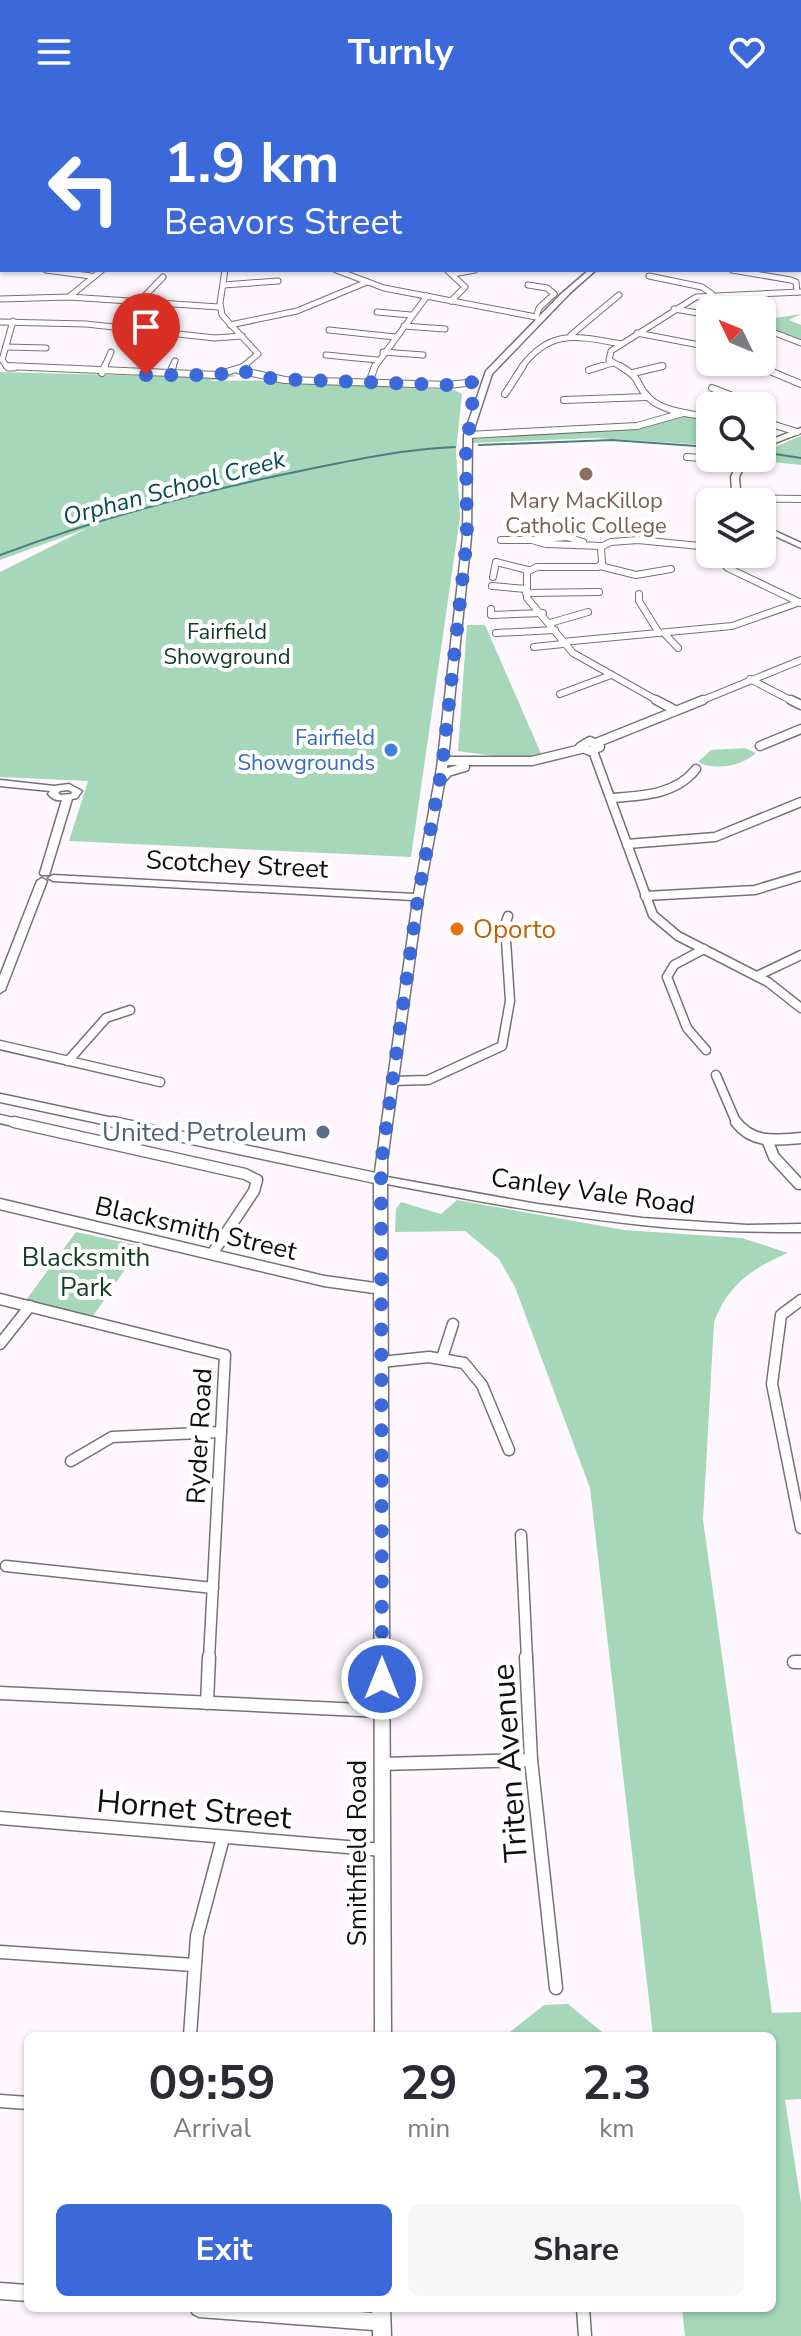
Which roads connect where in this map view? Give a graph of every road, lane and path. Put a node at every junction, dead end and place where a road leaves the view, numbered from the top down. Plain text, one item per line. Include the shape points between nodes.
1 (61, 272) edge
2 (98, 272) edge
3 (226, 272) edge
4 (341, 272) edge
5 (450, 272) edge
6 (464, 272) edge
7 (591, 272) edge
8 (744, 272) edge
9 (453, 274) junction
10 (91, 276) junction
11 (649, 276) dead end
12 (163, 277) dead end
13 (278, 281) dead end
14 (367, 282) junction
15 (224, 285) junction
16 (528, 285) dead end
17 (799, 292) edge
18 (712, 294) junction
19 (562, 295) junction
20 (619, 295) dead end
21 (427, 296) junction
22 (69, 297) junction
23 (1, 298) edge
24 (451, 301) junction
25 (138, 303) junction
26 (219, 307) junction
27 (674, 309) junction
28 (377, 312) dead end
29 (696, 313) edge
30 (411, 315) junction
31 (536, 317) junction
32 (13, 321) junction
33 (0, 322) edge
34 (230, 325) junction
35 (404, 326) junction
36 (445, 329) dead end
37 (329, 330) dead end
38 (637, 333) junction
39 (776, 333) edge
40 (571, 335) junction
41 (242, 336) junction
42 (525, 336) junction
43 (395, 337) junction
44 (801, 343) edge
45 (621, 344) junction
46 (696, 344) edge
47 (6, 347) junction
48 (46, 348) dead end
49 (111, 352) dead end
50 (383, 352) junction
51 (326, 355) dead end
52 (423, 355) dead end
53 (503, 356) junction
54 (377, 360) junction
55 (175, 361) dead end
56 (613, 363) junction
57 (663, 366) dead end
58 (238, 370) junction
59 (589, 370) dead end
60 (102, 373) junction
61 (633, 373) junction
62 (776, 374) edge
63 (169, 376) junction
64 (475, 382) junction
65 (369, 383) junction
66 (801, 384) edge
67 (712, 388) dead end
68 (722, 392) edge
69 (505, 394) dead end
70 (647, 397) junction
71 (564, 400) dead end
72 (479, 404) junction
73 (683, 413) junction
74 (696, 415) edge
75 (776, 425) edge
76 (799, 431) edge
77 (469, 433) junction
78 (776, 440) edge
79 (687, 457) dead end
80 (696, 458) edge
81 (776, 499) edge
82 (801, 499) edge
83 (776, 534) edge
84 (501, 540) dead end
85 (602, 546) junction
86 (696, 546) edge
87 (801, 546) edge
88 (600, 566) junction
89 (728, 568) edge
90 (671, 569) dead end
91 (528, 570) junction
92 (493, 577) dead end
93 (492, 586) dead end
94 (526, 591) junction
95 (599, 592) dead end
96 (639, 594) dead end
97 (801, 602) edge
98 (588, 612) dead end
99 (543, 613) junction
100 (491, 614) dead end
101 (552, 626) junction
102 (496, 633) dead end
103 (662, 633) junction
104 (562, 643) junction
105 (534, 647) dead end
106 (678, 648) dead end
107 (801, 660) edge
108 (611, 675) junction
109 (750, 679) junction
110 (560, 694) dead end
111 (801, 705) edge
112 (673, 709) junction
113 (801, 729) edge
114 (760, 746) dead end
115 (594, 747) junction
116 (442, 759) junction
117 (509, 762) junction
118 (492, 763) junction
119 (696, 769) dead end
120 (440, 781) junction
121 (0, 783) edge
122 (611, 798) junction
123 (801, 802) edge
124 (627, 844) junction
125 (801, 876) edge
126 (47, 877) junction
127 (645, 896) junction
128 (418, 897) junction
129 (508, 916) dead end
130 (704, 949) junction
131 (801, 955) edge
132 (757, 976) junction
133 (0, 990) edge
134 (801, 1008) edge
135 (130, 1010) dead end
136 (0, 1045) edge
137 (706, 1050) dead end
138 (68, 1061) junction
139 (716, 1075) dead end
140 (392, 1081) junction
141 (160, 1082) dead end
142 (0, 1098) edge
143 (0, 1119) edge
144 (801, 1138) edge
145 (768, 1142) junction
146 (380, 1179) junction
147 (799, 1184) dead end
148 (0, 1204) edge
149 (801, 1228) edge
150 (212, 1254) junction
151 (382, 1289) junction
152 (0, 1299) edge
153 (801, 1300) edge
154 (30, 1306) junction
155 (453, 1324) dead end
156 (0, 1344) edge
157 (442, 1358) junction
158 (381, 1362) junction
159 (221, 1432) junction
160 (509, 1450) dead end
161 (71, 1461) dead end
162 (801, 1528) edge
163 (521, 1535) dead end
164 (6, 1566) dead end
165 (213, 1588) junction
166 (0, 1693) edge
167 (207, 1703) junction
168 (382, 1711) junction
169 (531, 1760) junction
170 (382, 1764) junction
171 (0, 1818) edge
172 (223, 1838) junction
173 (383, 1850) junction
174 (0, 1952) edge
175 (194, 1965) junction
176 (556, 1988) dead end
177 (190, 2032) edge
178 (383, 2032) edge
179 (0, 2101) edge
180 (24, 2103) edge
181 (0, 2291) edge
182 (24, 2293) edge
183 (251, 2312) edge
184 (583, 2312) edge
185 (381, 2322) edge
186 (585, 2336) edge

1 - 10 street
2 - 10 street
3 - 15 street
4 - 14 street
5 - 9 street
6 - 9 street
7 - 19 main road, Smithfield Road
8 - 17 street via 791,280
9 - 24 street via 465,287
10 - 22 street
11 - 18 street
12 - 25 street
13 - 15 street
14 - 21 street
14 - 34 street via 297,311
15 - 26 street
16 - 19 street
17 - 18 street
18 - 27 street
19 - 31 main road, Smithfield Road
19 - 42 main road, Smithfield Road
20 - 40 street
21 - 24 street
21 - 30 street
22 - 23 street
22 - 25 street
24 - 31 street
25 - 26 street
26 - 34 street
27 - 29 street
27 - 38 street
28 - 30 street
30 - 35 street
31 - 42 main road
31 - 64 main road, Smithfield Road via 492,358
32 - 33 street
32 - 41 street
32 - 47 street
34 - 41 street
35 - 36 street
35 - 43 street
37 - 43 street
38 - 45 street
38 - 46 street
39 - 44 street
40 - 45 street
40 - 69 street via 545,341
41 - 58 street via 258,354
42 - 53 main road, Smithfield Road
43 - 50 street
45 - 56 street via 609,356
47 - 48 street
47 - 60 street via 2,364 8,368
49 - 60 street
50 - 52 street
50 - 54 street
51 - 54 street
53 - 64 main road
53 - 72 main road, Smithfield Road via 484,380
54 - 65 street
55 - 63 street
56 - 59 street
56 - 61 street
57 - 61 street
58 - 63 street
58 - 65 street via 274,379
60 - 63 street
61 - 70 street
62 - 66 street
64 - 65 street
64 - 72 main road
64 - 77 main road, Smithfield Road
67 - 68 street
70 - 71 street
70 - 73 street
72 - 77 main road, Smithfield Road
73 - 74 street
73 - 77 street via 637,426
75 - 76 street
76 - 78 main road
77 - 116 main road, Smithfield Road via 467,537
79 - 80 street
81 - 82 street
83 - 87 main road
84 - 85 street
85 - 86 street via 616,541
85 - 88 street
88 - 90 street via 636,575
88 - 91 street
89 - 97 street
91 - 92 street via 496,562
91 - 94 street
93 - 94 street
94 - 95 street
94 - 99 street
96 - 103 street
97 - 103 street via 739,625
98 - 101 street
99 - 100 street
99 - 101 street
101 - 102 street
101 - 104 street
103 - 104 street
103 - 106 street
104 - 105 street
104 - 108 street
107 - 109 street
108 - 110 street
108 - 112 street
109 - 111 street
109 - 112 street
112 - 115 street
113 - 114 street
115 - 117 street via 582,743 581,749 541,760
115 - 122 street
116 - 117 street
116 - 118 street
116 - 120 main road, Smithfield Road
117 - 118 street
118 - 120 street via 457,768
119 - 122 street via 685,780 658,791
120 - 128 main road, Smithfield Road
121 - 126 main road via 75,789
122 - 124 street
123 - 124 street via 715,837
124 - 127 street
125 - 127 street via 755,890
126 - 128 main road, Scotchey Street
126 - 133 main road
127 - 130 street via 662,925
128 - 140 main road, Smithfield Road
129 - 140 street via 510,987 502,1046 428,1080
130 - 132 street
130 - 137 street via 674,965 667,977 687,1028
131 - 132 street
132 - 134 street
135 - 138 street via 106,1018
136 - 138 street
138 - 141 street
139 - 145 street via 735,1123 750,1138
140 - 146 main road, Smithfield Road
142 - 146 street
143 - 150 street via 257,1180
144 - 145 street
145 - 147 street via 774,1157
146 - 149 main road, Canley Vale Road via 627,1222 710,1229
146 - 151 main road, Smithfield Road
148 - 150 street, Blacksmith Street
150 - 151 street, Blacksmith Street
151 - 158 main road, Smithfield Road
152 - 154 street, Ryder Road
153 - 162 street via 781,1315 772,1363
154 - 156 street
154 - 159 street, Ryder Road via 225,1355
155 - 157 street
157 - 158 street
157 - 160 street via 472,1370
158 - 168 main road, Smithfield Road
159 - 161 street via 112,1437
159 - 165 street, Ryder Road
163 - 169 street, Triten Avenue
164 - 165 street
165 - 167 street, Ryder Road
166 - 167 street
167 - 168 street
168 - 170 main road, Smithfield Road
169 - 170 street
169 - 176 street, Triten Avenue
170 - 173 main road, Smithfield Road
171 - 172 street, Hornet Street
172 - 173 street, Hornet Street
172 - 175 street
173 - 178 main road, Smithfield Road
174 - 175 street
175 - 177 street
179 - 180 street
181 - 182 main road
183 - 185 main road
184 - 186 street

